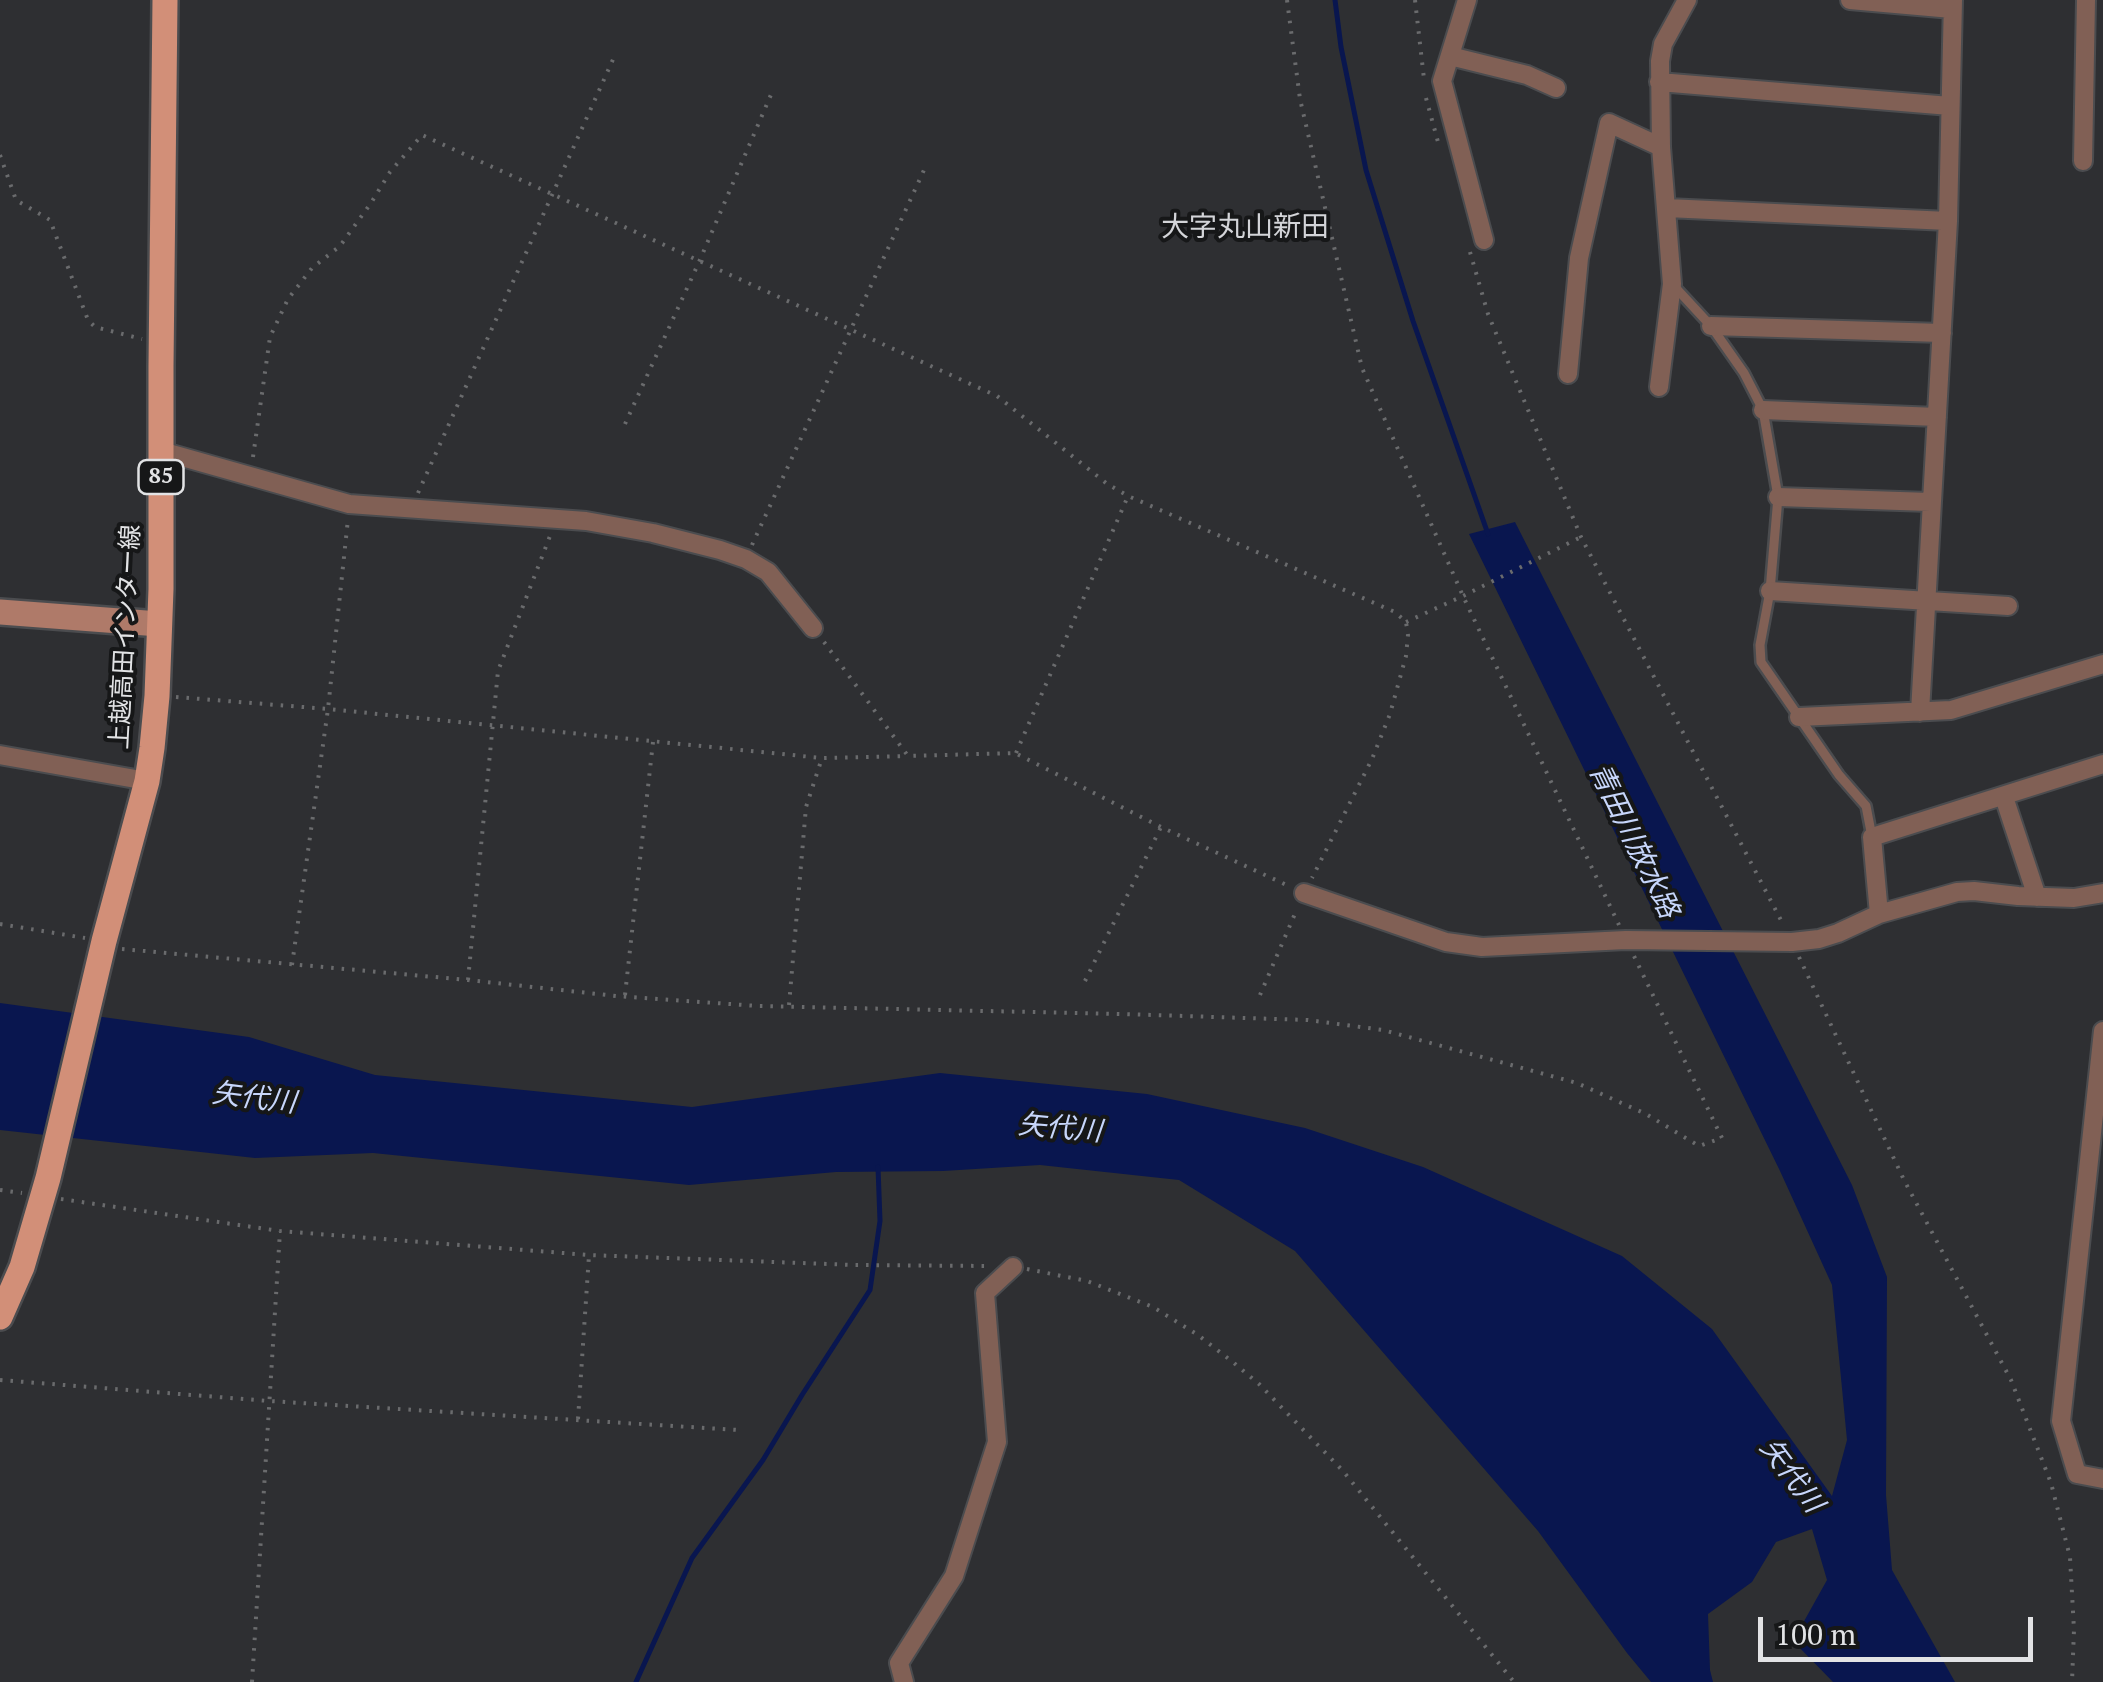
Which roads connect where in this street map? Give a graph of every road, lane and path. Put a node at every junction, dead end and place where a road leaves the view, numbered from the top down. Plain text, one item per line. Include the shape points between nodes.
1 (166, 0) edge
2 (1287, 0) edge
3 (1415, 0) edge
4 (1467, 0) edge
5 (1686, 0) edge
6 (1850, 0) edge
7 (2086, 0) edge
8 (1952, 4) edge
9 (616, 55) dead end
10 (1450, 56) junction
11 (1659, 82) junction
12 (1556, 88) dead end
13 (773, 90) dead end
14 (1950, 106) junction
15 (1438, 143) dead end
16 (1661, 147) junction
17 (0, 155) edge
18 (2084, 160) dead end
19 (924, 170) dead end
20 (551, 195) junction
21 (1667, 208) junction
22 (1948, 221) junction
23 (1475, 239) joint
24 (699, 262) junction
25 (1672, 284) junction
26 (1711, 326) junction
27 (1942, 333) junction
28 (161, 344) junction
29 (1568, 374) dead end
30 (1659, 388) dead end
31 (1763, 410) junction
32 (1936, 416) junction
33 (625, 424) dead end
34 (161, 452) junction
35 (250, 477) junction
36 (1128, 496) junction
37 (1778, 496) junction
38 (1930, 502) junction
39 (349, 504) junction
40 (411, 509) junction
41 (557, 518) junction
42 (1581, 537) junction
43 (746, 559) junction
44 (1770, 591) junction
45 (1463, 596) junction
46 (1927, 600) junction
47 (2008, 606) dead end
48 (0, 612) edge
49 (1406, 622) junction
50 (159, 624) junction
51 (813, 628) joint
52 (2103, 664) edge
53 (157, 696) junction
54 (328, 709) junction
55 (1920, 712) junction
56 (1799, 717) junction
57 (492, 727) junction
58 (653, 742) junction
59 (1016, 753) junction
60 (0, 755) edge
61 (908, 756) junction
62 (822, 758) junction
63 (2103, 764) edge
64 (147, 781) junction
65 (2004, 797) junction
66 (1161, 827) junction
67 (1872, 837) junction
68 (1304, 894) junction
69 (2103, 894) edge
70 (2036, 898) junction
71 (1878, 914) junction
72 (0, 924) edge
73 (1626, 940) junction
74 (1792, 942) junction
75 (104, 944) junction
76 (292, 965) junction
77 (468, 980) junction
78 (1085, 981) dead end
79 (1260, 995) dead end
80 (625, 996) junction
81 (789, 1006) junction
82 (2103, 1031) edge
83 (2102, 1052) edge
84 (2099, 1124) edge
85 (46, 1187) junction
86 (280, 1231) junction
87 (590, 1254) junction
88 (1013, 1267) junction
89 (0, 1316) edge
90 (0, 1380) edge
91 (269, 1401) junction
92 (578, 1420) junction
93 (738, 1430) dead end
94 (2103, 1479) edge
95 (252, 1682) edge
96 (904, 1682) edge
97 (1514, 1682) edge
98 (2072, 1682) edge

1 - 28 main road, 上越高田インター線 / 85
2 - 45 path via 1300,99 1362,368
3 - 15 path
4 - 10 street
5 - 11 street via 1663,44
6 - 8 street
7 - 18 street
8 - 14 street
9 - 20 path
10 - 12 street
10 - 23 street via 1442,81
11 - 14 street
11 - 16 street
13 - 24 path
14 - 22 street
16 - 21 street
16 - 29 street via 1609,123 1579,258
17 - 28 path via 16,200 50,220 88,320
19 - 43 path
20 - 24 path
20 - 35 path via 422,135 340,246 288,298 270,336
20 - 40 path
21 - 22 street
21 - 25 street
22 - 27 street
23 - 42 path via 1488,314
24 - 33 path
24 - 36 path via 997,396
25 - 26 lane
25 - 30 street
26 - 27 street
26 - 31 lane
27 - 32 street
28 - 34 main road, 上越高田インター線 / 85
31 - 32 street
31 - 37 lane
32 - 38 street
34 - 35 street
34 - 50 main road, 上越高田インター線 / 85
35 - 39 street
36 - 49 path
36 - 59 path
37 - 38 street
37 - 44 lane
38 - 46 street
39 - 40 street
39 - 54 path
40 - 41 street
41 - 43 street via 653,532
41 - 57 path via 498,671
42 - 45 path
42 - 74 path
43 - 51 street via 768,572
44 - 46 street
44 - 56 lane via 1761,662
45 - 49 path
45 - 73 path
46 - 47 street
46 - 55 street
48 - 50 street
49 - 68 path via 1406,656 1390,714
50 - 53 main road, 上越高田インター線 / 85
51 - 61 path
52 - 55 street via 1951,710
53 - 54 path
53 - 64 main road, 上越高田インター線 / 85
54 - 57 path
54 - 76 path
55 - 56 street
56 - 67 lane via 1866,806
57 - 58 path
57 - 77 path
58 - 62 path
58 - 80 path
59 - 61 path
59 - 66 path
60 - 64 street
61 - 62 path
62 - 81 path via 806,807
63 - 65 street
64 - 75 main road, 上越高田インター線 / 85
65 - 67 street
65 - 70 street
66 - 68 path
66 - 78 path
67 - 71 street
68 - 73 street via 1446,942
68 - 79 path
69 - 70 street
70 - 71 street via 1957,892
71 - 74 street via 1838,933
72 - 75 path
73 - 74 street
73 - 81 path via 1722,1138 1699,1146 1576,1083 1383,1030 1289,1020
74 - 98 path via 1904,1180 2012,1380 2052,1484 2070,1557
75 - 76 path
75 - 85 main road, 上越高田インター線 / 85
76 - 77 path
77 - 80 path
80 - 81 path
82 - 83 street
83 - 84 street
84 - 94 street via 2061,1420 2078,1474
85 - 86 path
85 - 89 main road, 上越高田インター線 / 85
86 - 87 path
86 - 91 path
87 - 88 path
87 - 92 path
88 - 96 street via 985,1292 997,1442 954,1576 899,1662
88 - 97 path via 1087,1280 1153,1308 1234,1363 1343,1471
90 - 91 path
91 - 92 path
91 - 95 path
92 - 93 path

